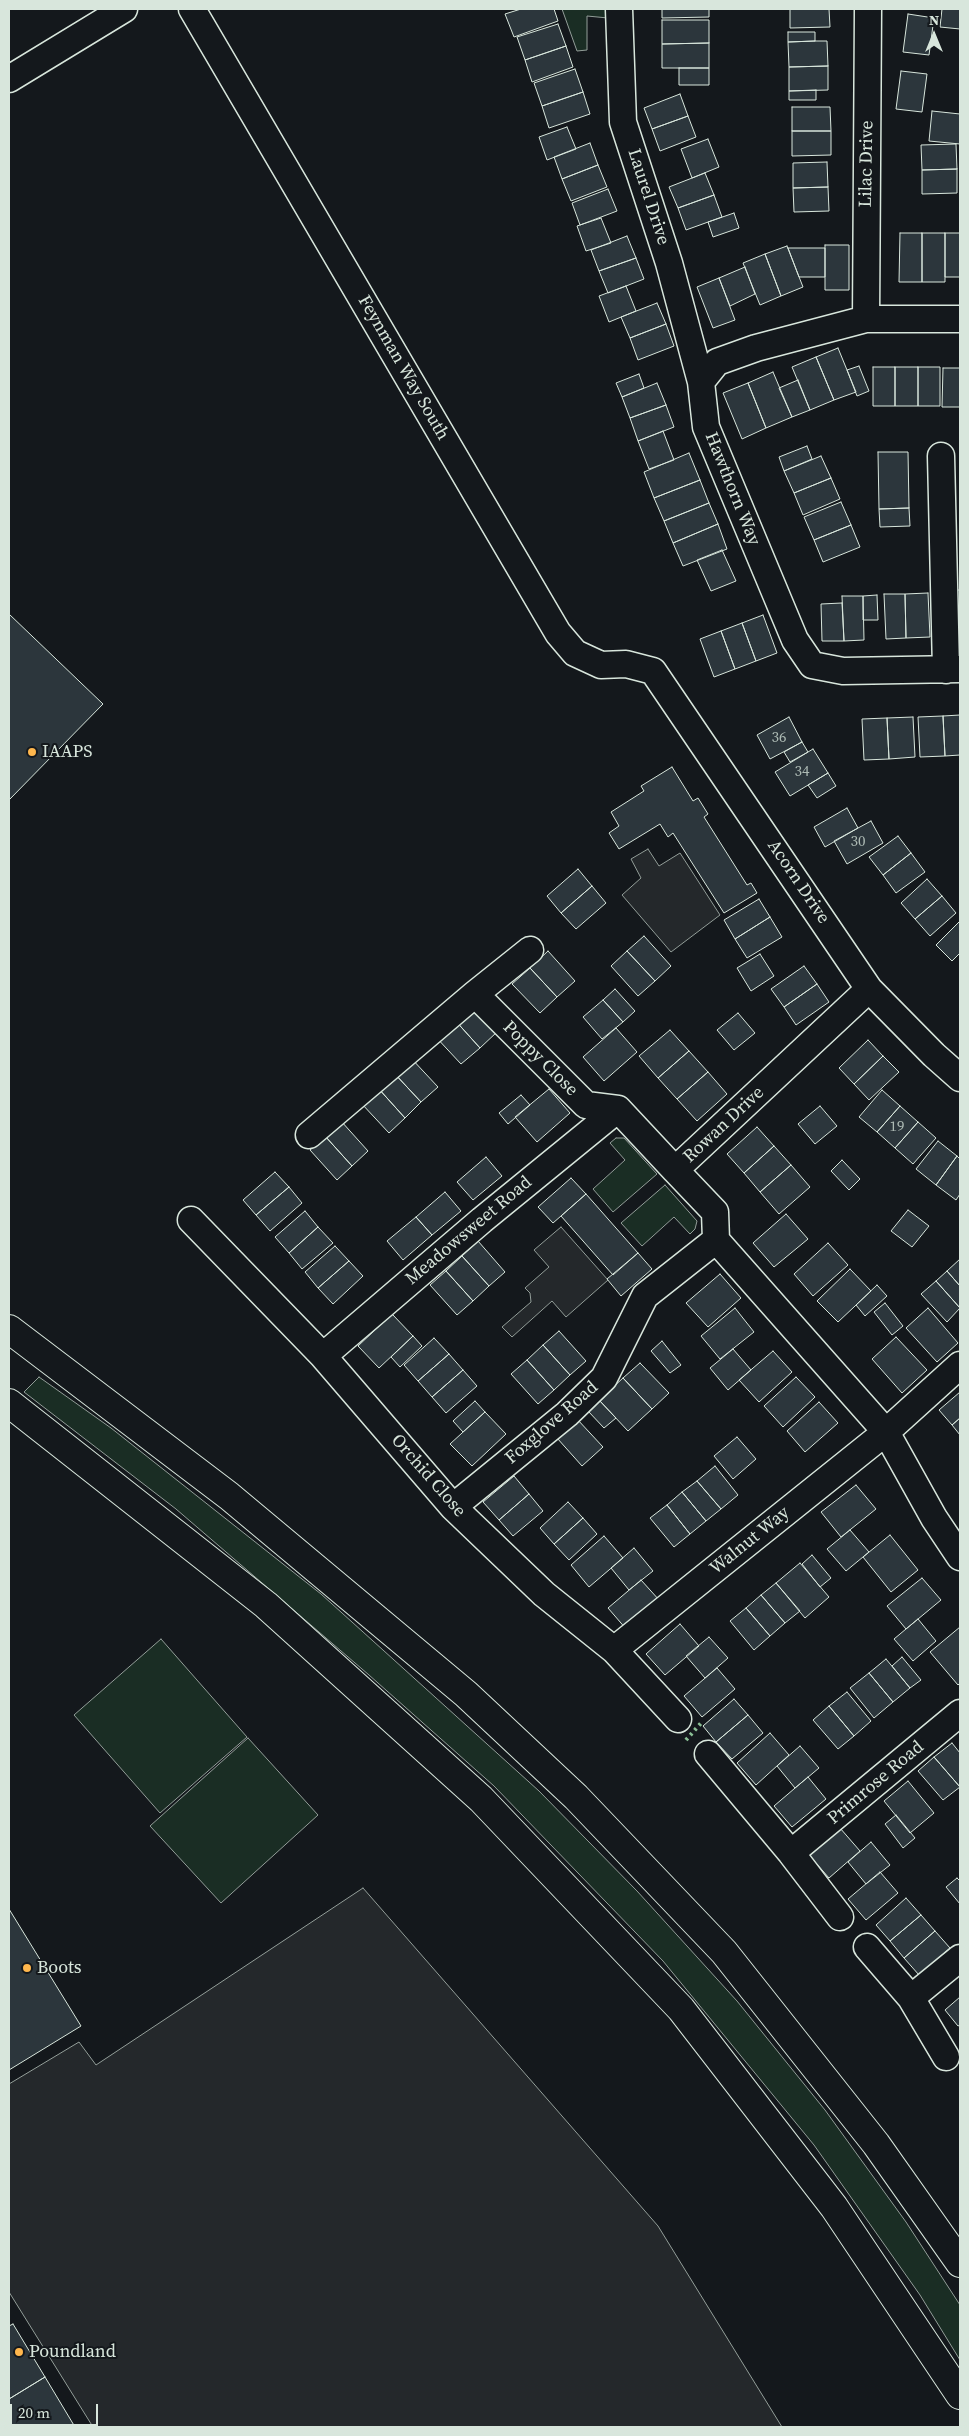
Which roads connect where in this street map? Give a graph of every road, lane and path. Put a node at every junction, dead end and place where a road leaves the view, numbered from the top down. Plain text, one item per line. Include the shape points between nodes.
1 (124, 9) edge
2 (619, 9) edge
3 (868, 9) edge
4 (197, 16) edge
5 (9, 79) edge
6 (866, 319) junction
7 (960, 319) edge
8 (701, 382) junction
9 (941, 456) dead end
10 (953, 669) edge
11 (654, 672) joint
12 (530, 950) dead end
13 (869, 988) junction
14 (475, 994) junction
15 (960, 1078) edge
16 (618, 1108) junction
17 (309, 1135) dead end
18 (675, 1170) junction
19 (191, 1220) dead end
20 (716, 1240) junction
21 (9, 1329) edge
22 (323, 1356) junction
23 (960, 1364) edge
24 (9, 1403) edge
25 (886, 1432) junction
26 (453, 1507) junction
27 (960, 1557) edge
28 (614, 1650) junction
29 (960, 1713) edge
30 (678, 1719) dead end
31 (708, 1754) dead end
32 (791, 1853) junction
33 (840, 1917) dead end
34 (867, 1947) dead end
35 (960, 1958) edge
36 (912, 1998) junction
37 (946, 2057) dead end
38 (960, 2263) edge
39 (960, 2395) edge

1 - 5 street
2 - 8 street, Laurel Drive via 623,122 669,262
3 - 6 street, Lilac Drive
4 - 11 street, Feynman Way South via 558,633 575,653 601,665 626,664
6 - 7 street
6 - 8 street via 756,348 717,362
8 - 10 street, Hawthorn Way via 706,427 795,640 812,665 843,670
9 - 10 street, Hawthorn Way
11 - 13 street, Acorn Drive
12 - 14 street
13 - 15 street, Acorn Drive
13 - 18 street, Rowan Drive
14 - 16 street, Poppy Close via 586,1105
14 - 17 street
16 - 18 street
16 - 22 street, Meadowsweet Road
18 - 20 street, Rowan Drive via 715,1212
19 - 22 street, Orchid Close
20 - 25 street
20 - 26 street, Foxglove Road via 645,1296 604,1378 567,1414
21 - 38 highway via 229,1496 466,1694 576,1797 724,1952 876,2144
22 - 26 street, Orchid Close
23 - 25 street
24 - 39 highway via 266,1605 487,1806 681,2009 834,2207
25 - 27 street via 934,1518
25 - 28 street, Walnut Way
26 - 28 street, Orchid Close via 544,1594
28 - 30 street, Orchid Close
29 - 32 street, Primrose Road
31 - 32 street
32 - 33 street
34 - 36 street
35 - 36 street
36 - 37 street

